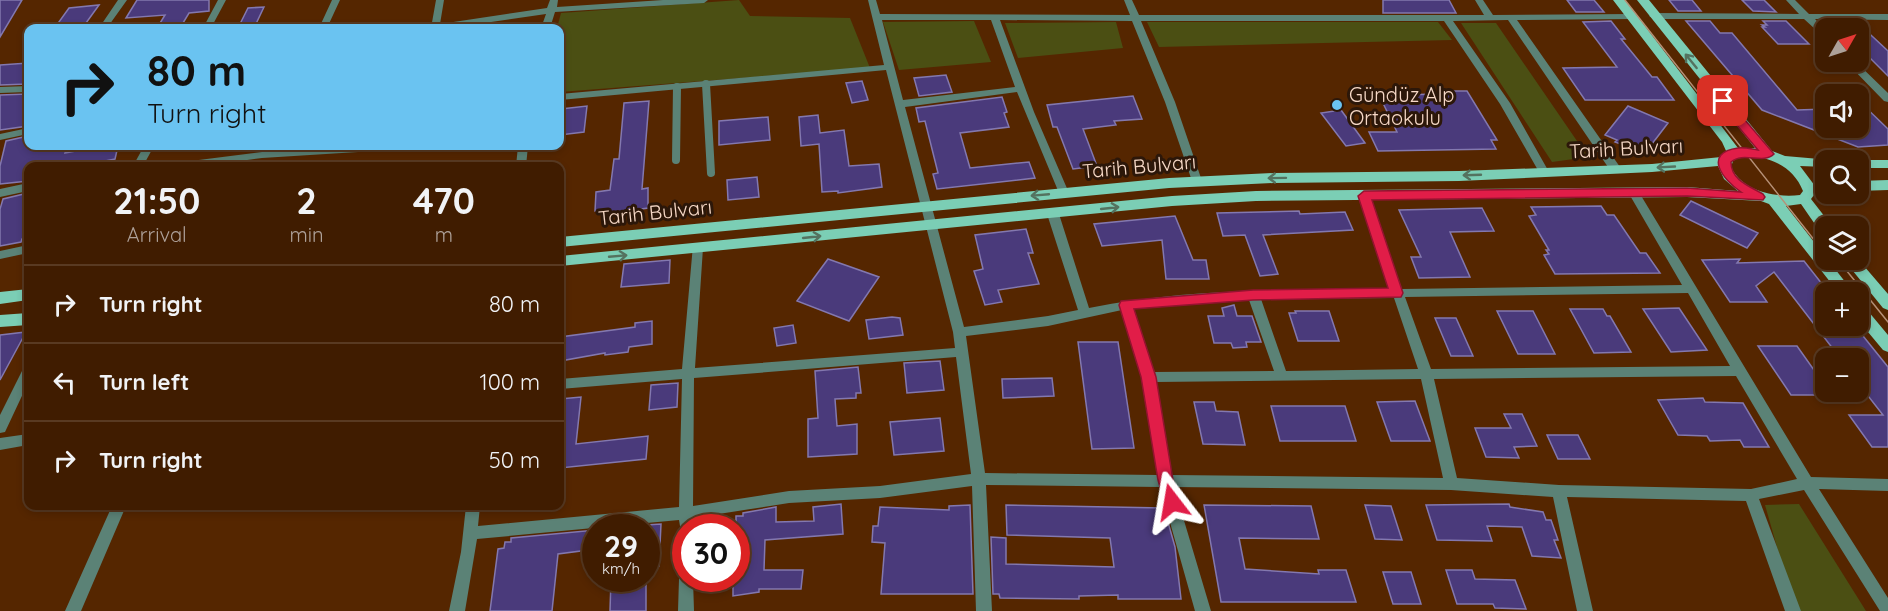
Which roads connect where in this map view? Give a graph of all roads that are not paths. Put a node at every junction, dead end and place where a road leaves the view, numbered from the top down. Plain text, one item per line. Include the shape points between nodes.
1 (123, 0) edge
2 (222, 0) edge
3 (336, 0) edge
4 (440, 0) edge
5 (554, 0) edge
6 (704, 0) edge
7 (872, 0) edge
8 (1128, 0) edge
9 (1479, 0) edge
10 (1619, 0) edge
11 (1643, 0) edge
12 (1790, 0) edge
13 (551, 10) junction
14 (1631, 16) junction
15 (1654, 16) junction
16 (875, 17) junction
17 (1135, 17) junction
18 (1807, 17) junction
19 (1888, 17) edge
20 (995, 18) junction
21 (1446, 18) junction
22 (1511, 18) junction
23 (1491, 19) junction
24 (106, 24) edge
25 (209, 24) edge
26 (325, 24) edge
27 (436, 24) edge
28 (461, 24) edge
29 (547, 24) edge
30 (1815, 25) edge
31 (890, 67) junction
32 (1861, 72) edge
33 (706, 84) junction
34 (677, 87) junction
35 (24, 89) edge
36 (1020, 89) junction
37 (0, 90) edge
38 (564, 97) edge
39 (1888, 99) edge
40 (900, 104) junction
41 (24, 132) edge
42 (0, 136) edge
43 (264, 150) edge
44 (1768, 154) junction
45 (1729, 157) junction
46 (676, 160) dead end
47 (1782, 160) junction
48 (203, 162) edge
49 (1815, 162) edge
50 (1869, 164) edge
51 (1888, 164) edge
52 (1616, 170) junction
53 (1544, 172) junction
54 (711, 173) dead end
55 (1197, 182) junction
56 (1888, 184) edge
57 (1869, 185) edge
58 (24, 188) edge
59 (1633, 192) junction
60 (1815, 192) edge
61 (0, 193) edge
62 (1064, 193) junction
63 (1807, 195) junction
64 (1364, 196) junction
65 (1758, 197) junction
66 (1775, 202) junction
67 (927, 206) junction
68 (1053, 214) junction
69 (1819, 216) edge
70 (932, 224) junction
71 (564, 242) edge
72 (697, 248) junction
73 (24, 250) edge
74 (0, 255) edge
75 (564, 261) edge
76 (1859, 270) edge
77 (1838, 282) edge
78 (1689, 289) junction
79 (1396, 293) junction
80 (24, 295) edge
81 (1253, 295) junction
82 (0, 298) edge
83 (1888, 304) edge
84 (1126, 305) junction
85 (1085, 314) junction
86 (24, 319) edge
87 (0, 321) edge
88 (1869, 323) edge
89 (959, 332) junction
90 (1888, 346) edge
91 (962, 352) junction
92 (1740, 371) junction
93 (1426, 373) junction
94 (688, 374) junction
95 (1282, 376) junction
96 (1149, 377) junction
97 (24, 379) edge
98 (564, 384) edge
99 (0, 428) edge
100 (24, 441) edge
101 (0, 444) edge
102 (979, 480) junction
103 (1165, 480) junction
104 (1807, 483) junction
105 (1451, 484) junction
106 (1888, 485) edge
107 (1559, 491) junction
108 (1751, 495) junction
109 (117, 510) edge
110 (473, 510) edge
111 (686, 513) junction
112 (470, 533) junction
113 (686, 592) edge
114 (73, 611) edge
115 (457, 611) edge
116 (686, 611) edge
117 (984, 611) edge
118 (1203, 611) edge
119 (1585, 611) edge
120 (1793, 611) edge
121 (1888, 611) edge

1 - 24 street
2 - 25 street
3 - 26 street
4 - 27 street
5 - 13 street
6 - 13 street
7 - 16 street
8 - 17 street
9 - 23 street
10 - 14 main road
11 - 15 main road
12 - 18 street
13 - 28 street
13 - 29 street
14 - 22 street
14 - 45 main road via 1728,141
15 - 18 street
44 -> 15 main road
16 - 20 street
16 - 31 street
17 - 20 street
17 - 21 street
17 - 55 street
18 - 19 street
18 - 30 street
20 - 36 street
21 - 23 street
21 - 53 street via 1505,103
22 - 23 street
22 - 52 street
31 - 33 street
31 - 40 street
32 - 39 street
33 - 34 street
33 - 54 lane
34 - 38 street
34 - 46 lane
35 - 37 street
36 - 40 street
36 - 62 street
40 - 67 street
41 - 42 street
43 - 48 street
44 - 45 main road, Tarih Bulvarı via 1753,152
44 - 47 main road
45 -> 52 main road, Tarih Bulvarı via 1698,166
45 - 65 main road via 1725,170 1731,180
47 - 49 main road
47 - 63 main road via 1807,180
50 - 51 main road
52 - 53 main road, Tarih Bulvarı
53 -> 55 main road, Tarih Bulvarı
55 - 62 main road, Tarih Bulvarı
56 - 57 main road
58 - 61 street
59 - 64 main road
59 - 65 main road
59 - 78 street
60 - 63 main road
62 -> 67 main road, Tarih Bulvarı
63 - 66 main road via 1792,203
63 - 69 main road
68 -> 64 main road via 1256,196
64 - 79 street
65 - 66 main road
66 - 77 main road
67 - 70 street
67 - 71 main road, Tarih Bulvarı
68 - 70 main road
68 - 85 street
72 -> 70 main road
70 - 89 street
75 -> 72 main road
72 - 94 street
73 - 74 street
76 - 83 main road
78 - 79 street
78 - 92 street
79 - 81 street
79 - 93 street
80 - 82 main road
81 - 84 street
81 - 95 street
84 - 85 street
84 - 96 street
85 - 89 street
86 - 87 main road
88 - 90 main road
89 - 91 street
91 - 94 street
91 - 102 street
92 - 93 street
92 - 104 street
93 - 95 street
93 - 105 street
94 - 98 street
94 - 111 street
95 - 96 street
96 - 103 street
97 - 99 street
100 - 101 street
102 - 103 street
102 - 111 street via 880,492 789,497
102 - 117 street
103 - 105 street
103 - 118 street
104 - 106 street
104 - 108 street
104 - 121 street
105 - 107 street
107 - 108 street
107 - 119 street
108 - 120 street
109 - 114 street
110 - 112 street
111 - 112 street
112 - 115 street
113 - 116 street

